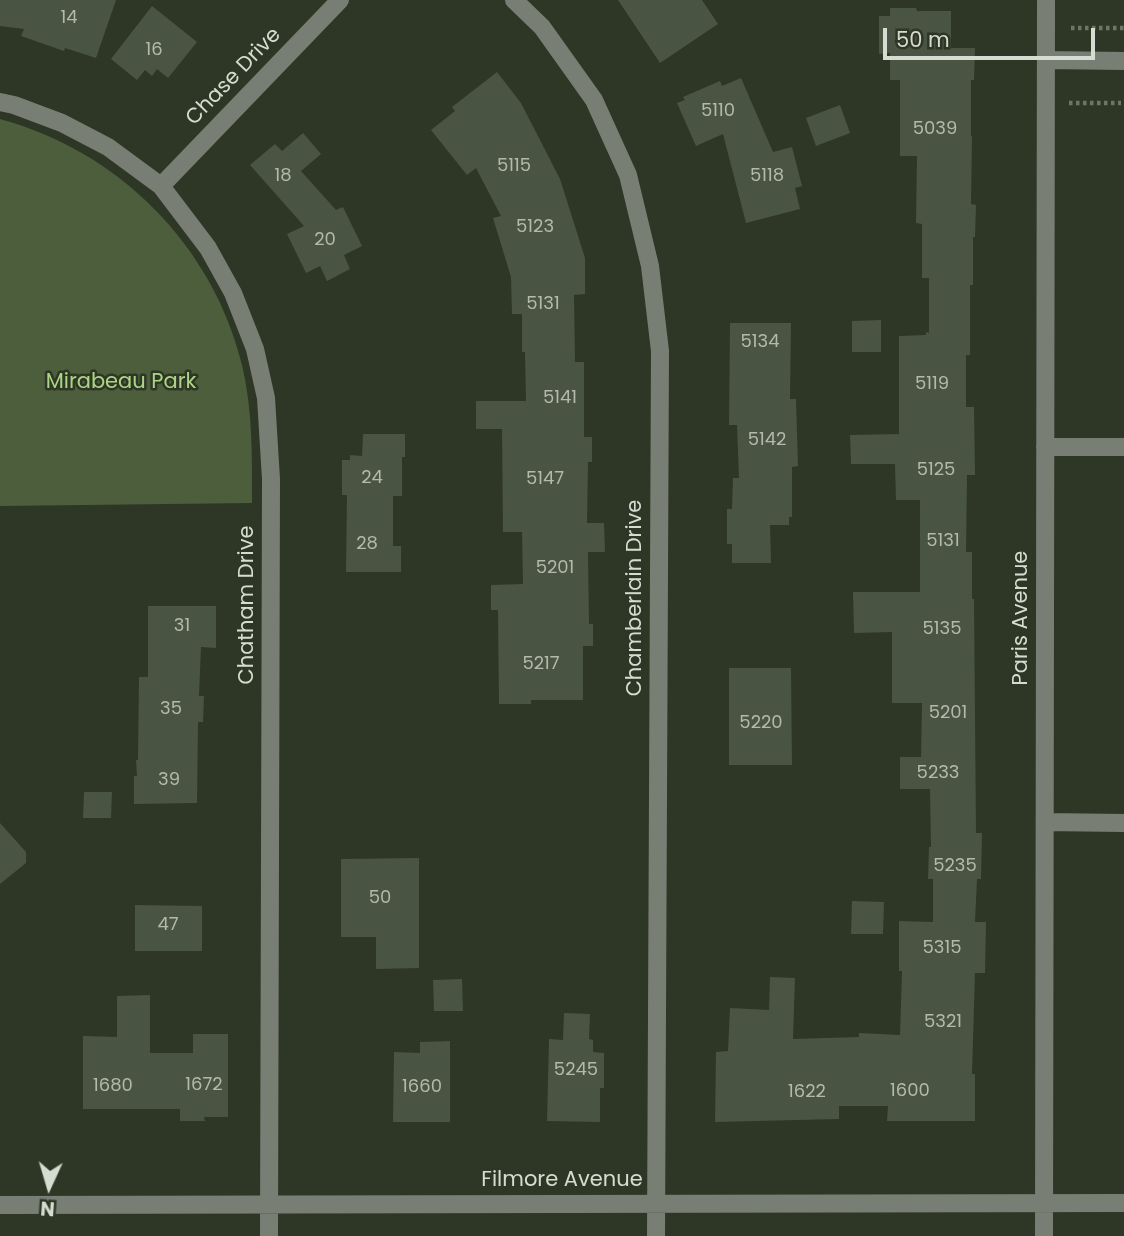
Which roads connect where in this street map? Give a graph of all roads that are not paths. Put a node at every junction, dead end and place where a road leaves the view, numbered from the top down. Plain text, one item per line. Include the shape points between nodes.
1 (340, 0) edge
2 (514, 0) edge
3 (1046, 0) edge
4 (1046, 60) junction
5 (1124, 61) edge
6 (0, 102) edge
7 (161, 186) junction
8 (1045, 447) junction
9 (1124, 447) edge
10 (1045, 822) junction
11 (1124, 822) edge
12 (657, 1203) junction
13 (1045, 1203) junction
14 (1124, 1203) edge
15 (269, 1204) junction
16 (0, 1205) edge
17 (269, 1236) edge
18 (656, 1236) edge
19 (1044, 1236) edge

1 - 7 street, Chase Drive
2 - 12 street, Chamberlain Drive via 542,27 594,100 628,175 650,266 659,338
3 - 4 street, Paris Avenue
4 - 5 street
4 - 8 street, Paris Avenue
6 - 7 street, Chatham Drive via 62,123 108,147
7 - 15 street, Chatham Drive via 208,248 233,293 255,349 266,398 271,479
8 - 9 street
8 - 10 street, Paris Avenue
10 - 11 street
10 - 13 street, Paris Avenue
12 - 13 street, Filmore Avenue
12 - 15 street, Filmore Avenue
12 - 18 street, Chamberlain Drive
13 - 14 street, Filmore Avenue
13 - 19 street, Paris Avenue
15 - 16 street, Filmore Avenue
15 - 17 street, Chatham Drive

